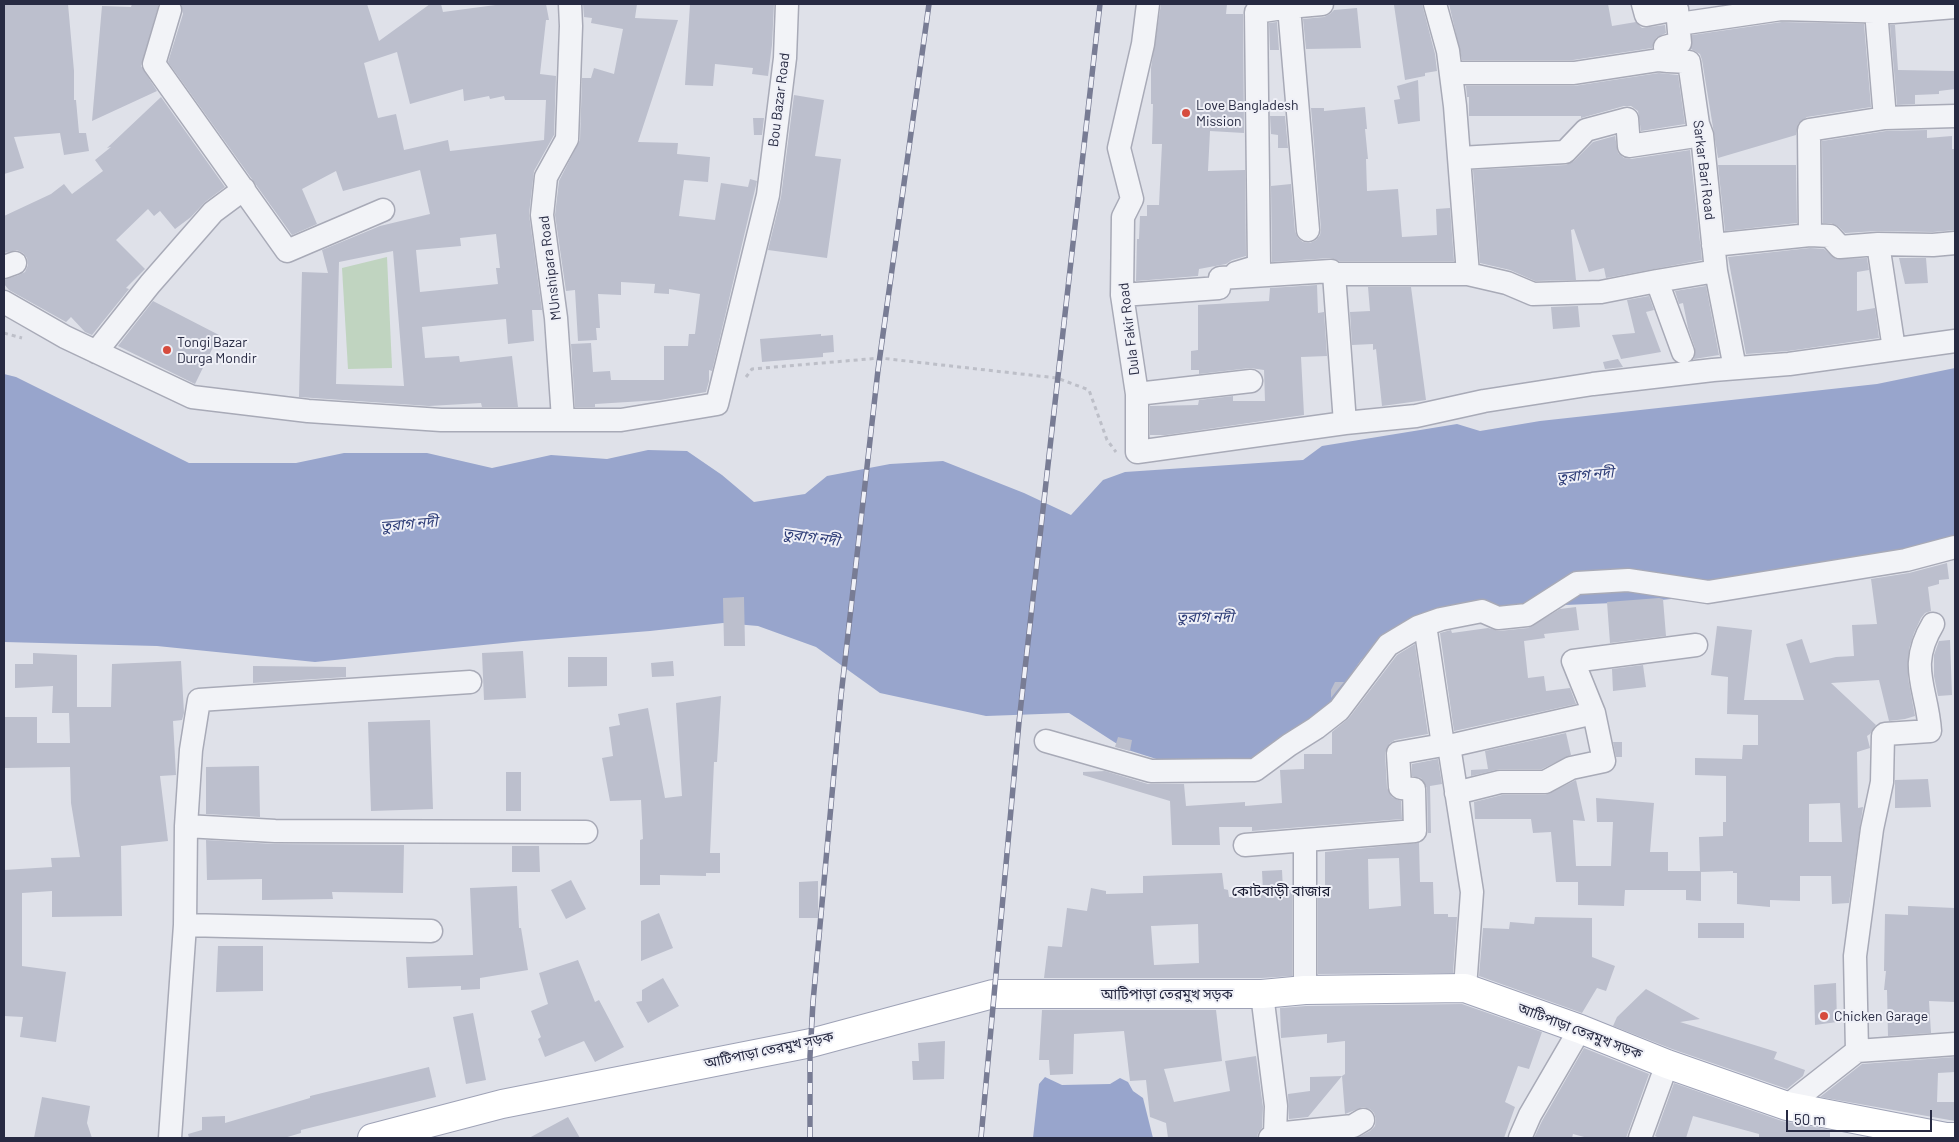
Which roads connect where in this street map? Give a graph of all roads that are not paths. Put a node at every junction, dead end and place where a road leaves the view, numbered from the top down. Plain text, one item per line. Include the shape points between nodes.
1 (570, 4) edge
2 (788, 4) edge
3 (1148, 4) edge
4 (1322, 4) edge
5 (1436, 4) edge
6 (1643, 4) edge
7 (172, 6) edge
8 (1289, 6) junction
9 (1955, 7) edge
10 (1876, 11) junction
11 (1679, 24) junction
12 (1668, 61) junction
13 (1451, 73) junction
14 (1955, 116) edge
15 (1885, 118) junction
16 (1702, 135) junction
17 (1460, 158) junction
18 (244, 189) junction
19 (383, 210) dead end
20 (1308, 230) dead end
21 (1810, 235) junction
22 (1955, 243) edge
23 (1878, 244) junction
24 (1712, 245) junction
25 (1716, 271) junction
26 (1334, 274) junction
27 (1468, 274) junction
28 (1220, 278) junction
29 (1657, 281) junction
30 (1122, 295) junction
31 (4, 302) edge
32 (1955, 341) edge
33 (1894, 349) junction
34 (96, 352) junction
35 (1683, 352) dead end
36 (1734, 368) junction
37 (1251, 381) dead end
38 (1138, 394) junction
39 (563, 419) junction
40 (1345, 423) junction
41 (1955, 547) edge
42 (1934, 624) dead end
43 (1425, 625) junction
44 (1696, 644) dead end
45 (470, 682) dead end
46 (1594, 713) junction
47 (1046, 741) dead end
48 (1446, 745) junction
49 (1456, 793) junction
50 (186, 826) junction
51 (586, 832) dead end
52 (1305, 840) junction
53 (1245, 845) dead end
54 (185, 925) junction
55 (431, 931) dead end
56 (1465, 988) junction
57 (1305, 990) junction
58 (1262, 994) junction
59 (1580, 1029) junction
60 (1955, 1044) edge
61 (1857, 1051) junction
62 (1666, 1064) junction
63 (1787, 1106) junction
64 (1363, 1120) dead end
65 (1273, 1136) edge
66 (1949, 1137) edge
67 (170, 1138) edge
68 (372, 1138) edge
69 (1520, 1138) edge
70 (1640, 1138) edge

1 - 39 street, MUnshipara Road via 567,139 546,177 542,215 556,318
2 - 39 street, Bou Bazar Road via 785,58 768,195 717,404 621,420
3 - 30 street, Dula Fakir Road via 1143,44 1119,148 1132,199 1123,217
4 - 8 street
5 - 13 street
6 - 11 street via 1646,15 1677,9
7 - 18 street via 154,64
8 - 20 street
8 - 28 street via 1256,12 1260,266
9 - 10 street
10 - 11 street via 1781,9
10 - 15 street
11 - 12 street via 1680,43 1665,47
12 - 13 street via 1574,73
12 - 16 street, Sarkar Bari Road via 1689,62
13 - 17 street
14 - 15 street
15 - 21 street via 1809,130
16 - 17 street via 1629,146 1627,118 1586,130 1565,152
16 - 24 street, Sarkar Bari Road
17 - 27 street
18 - 19 street via 288,251
18 - 34 street via 213,212
21 - 23 street via 1830,236 1840,247
21 - 24 street
22 - 23 street
23 - 33 street
24 - 25 street, Sarkar Bari Road
25 - 29 street
25 - 36 street, Sarkar Bari Road
26 - 27 street
26 - 28 street via 1331,271
26 - 40 street
27 - 29 street via 1506,283 1533,294 1601,292
28 - 30 street via 1218,288
29 - 35 street
30 - 38 street, Dula Fakir Road
31 - 34 street
32 - 33 street
33 - 36 street via 1790,364
34 - 39 street via 192,397 308,411 441,420
36 - 40 street via 1593,384 1484,401 1416,416
37 - 38 street
38 - 40 street, Dula Fakir Road via 1137,452
41 - 43 street via 1906,560 1708,592 1628,580 1577,584 1527,615 1498,618 1482,611
42 - 61 street via 1926,636 1919,662 1930,731 1883,736 1882,782 1872,829 1855,956
43 - 47 street via 1388,645 1339,710 1255,770 1150,771
43 - 48 street
44 - 46 street via 1573,661
45 - 50 street via 199,700 191,750
46 - 48 street
46 - 49 street via 1604,761 1571,768 1545,782 1500,782
48 - 49 street
48 - 52 street via 1398,753 1400,787 1414,789 1415,831
49 - 56 street via 1472,892
50 - 51 street via 275,831
50 - 54 street
52 - 53 street
52 - 57 street
54 - 55 street
54 - 67 street
56 - 57 main road, আটিপাড়া তেরমুখ সড়ক
56 - 59 main road, আটিপাড়া তেরমুখ সড়ক
57 - 58 main road, আটিপাড়া তেরমুখ সড়ক
58 - 65 street via 1276,1106
58 - 68 main road, আটিপাড়া তেরমুখ সড়ক via 993,994 811,1043 502,1104
59 - 62 main road, আটিপাড়া তেরমুখ সড়ক
59 - 69 street
60 - 61 street
61 - 63 street
62 - 63 main road, আটিপাড়া তেরমুখ সড়ক
62 - 70 street
63 - 66 main road, আটিপাড়া তেরমুখ সড়ক
64 - 65 street via 1353,1126

